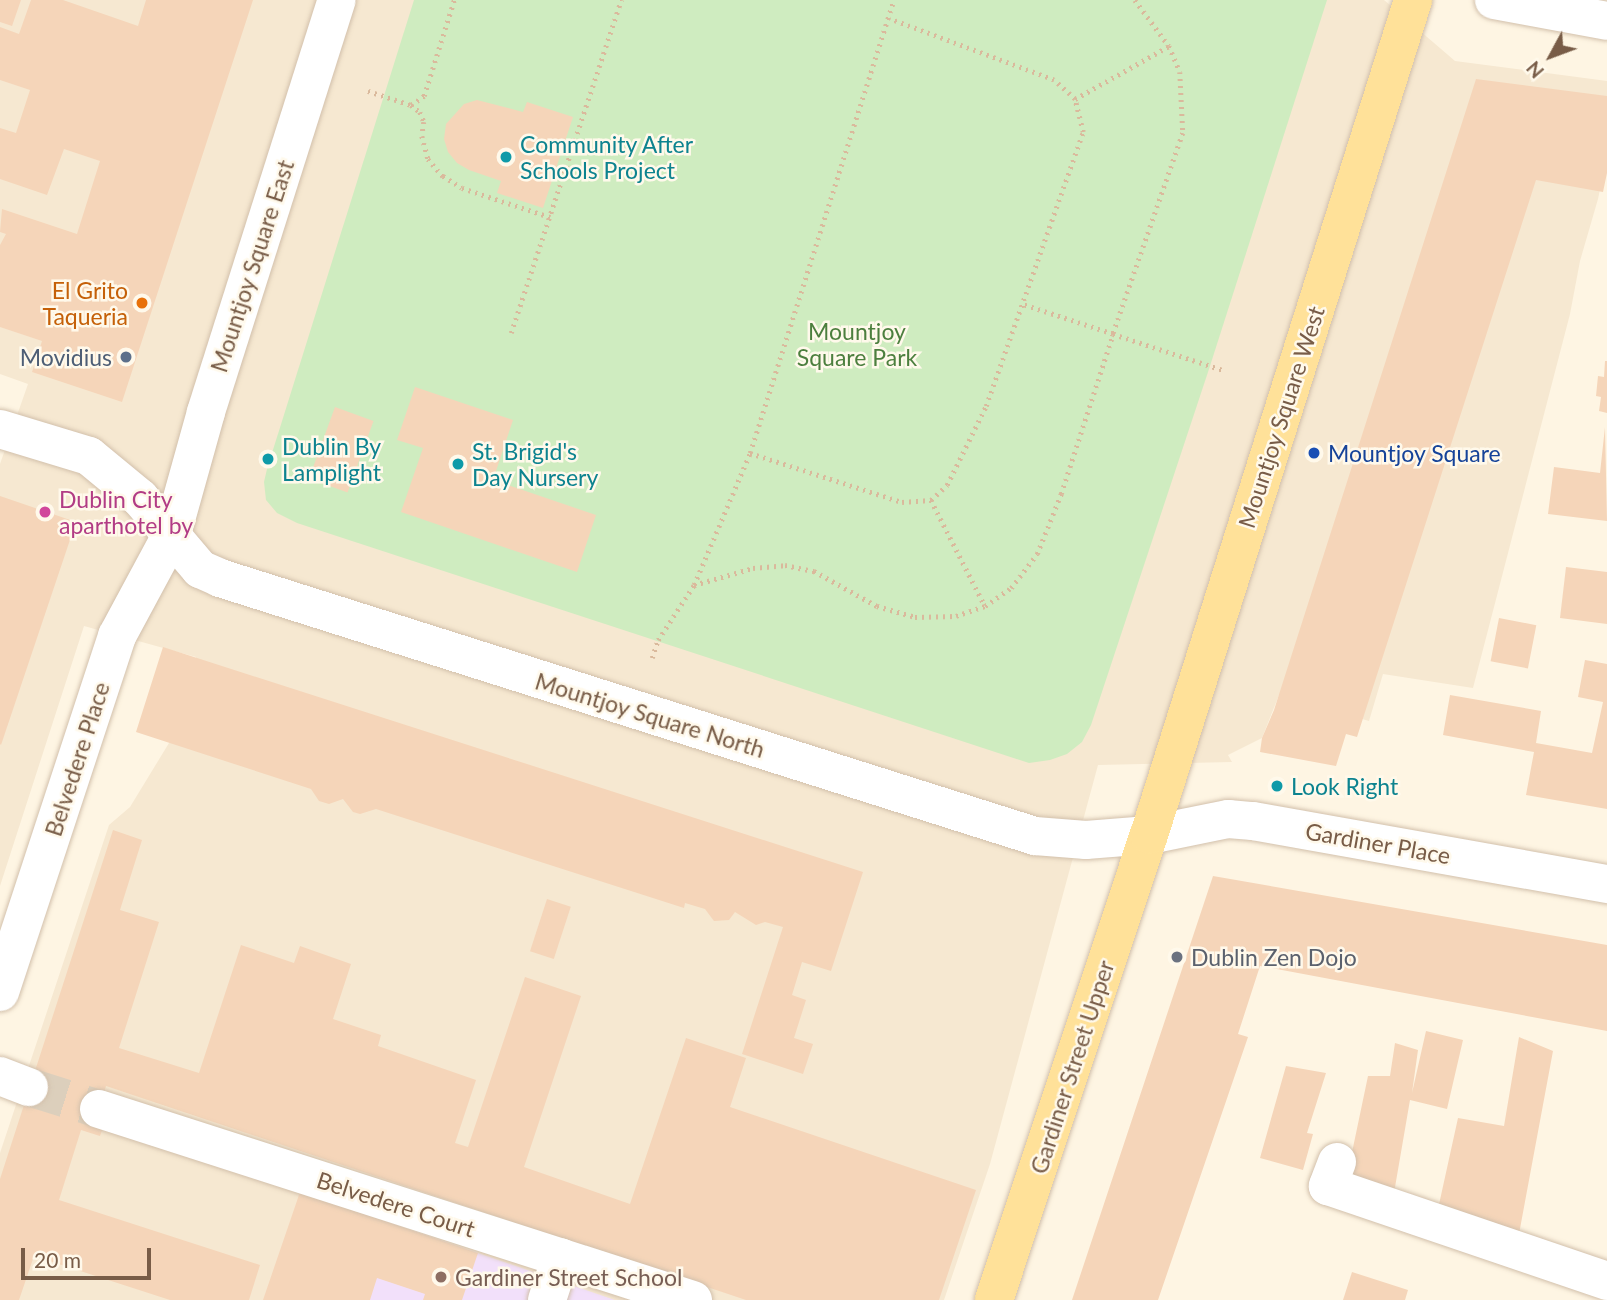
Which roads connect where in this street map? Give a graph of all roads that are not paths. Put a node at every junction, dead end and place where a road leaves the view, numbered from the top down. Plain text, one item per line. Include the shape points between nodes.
1 (337, 0) edge
2 (1413, 0) edge
3 (1494, 0) edge
4 (1607, 21) edge
5 (0, 429) edge
6 (172, 534) junction
7 (1149, 835) junction
8 (1607, 884) edge
9 (0, 992) edge
10 (99, 1109) tunnel mouth
11 (1337, 1162) dead end
12 (561, 1257) junction
13 (1607, 1281) edge
14 (547, 1300) edge
15 (692, 1300) edge
16 (994, 1300) edge

1 - 6 street, Mountjoy Square East via 206,412
2 - 7 main road, Mountjoy Square West
3 - 4 street
5 - 6 street, Mountjoy Square North via 89,456 140,498
6 - 7 street, Mountjoy Square North via 200,569 247,589 1035,836 1061,840
6 - 9 street, Belvedere Place via 117,636
7 - 8 street, Gardiner Place via 1228,819 1253,821
7 - 16 main road, Gardiner Street Upper
10 - 12 street, Belvedere Court
11 - 13 street via 1328,1186
12 - 14 street
12 - 15 street, Belvedere Court

